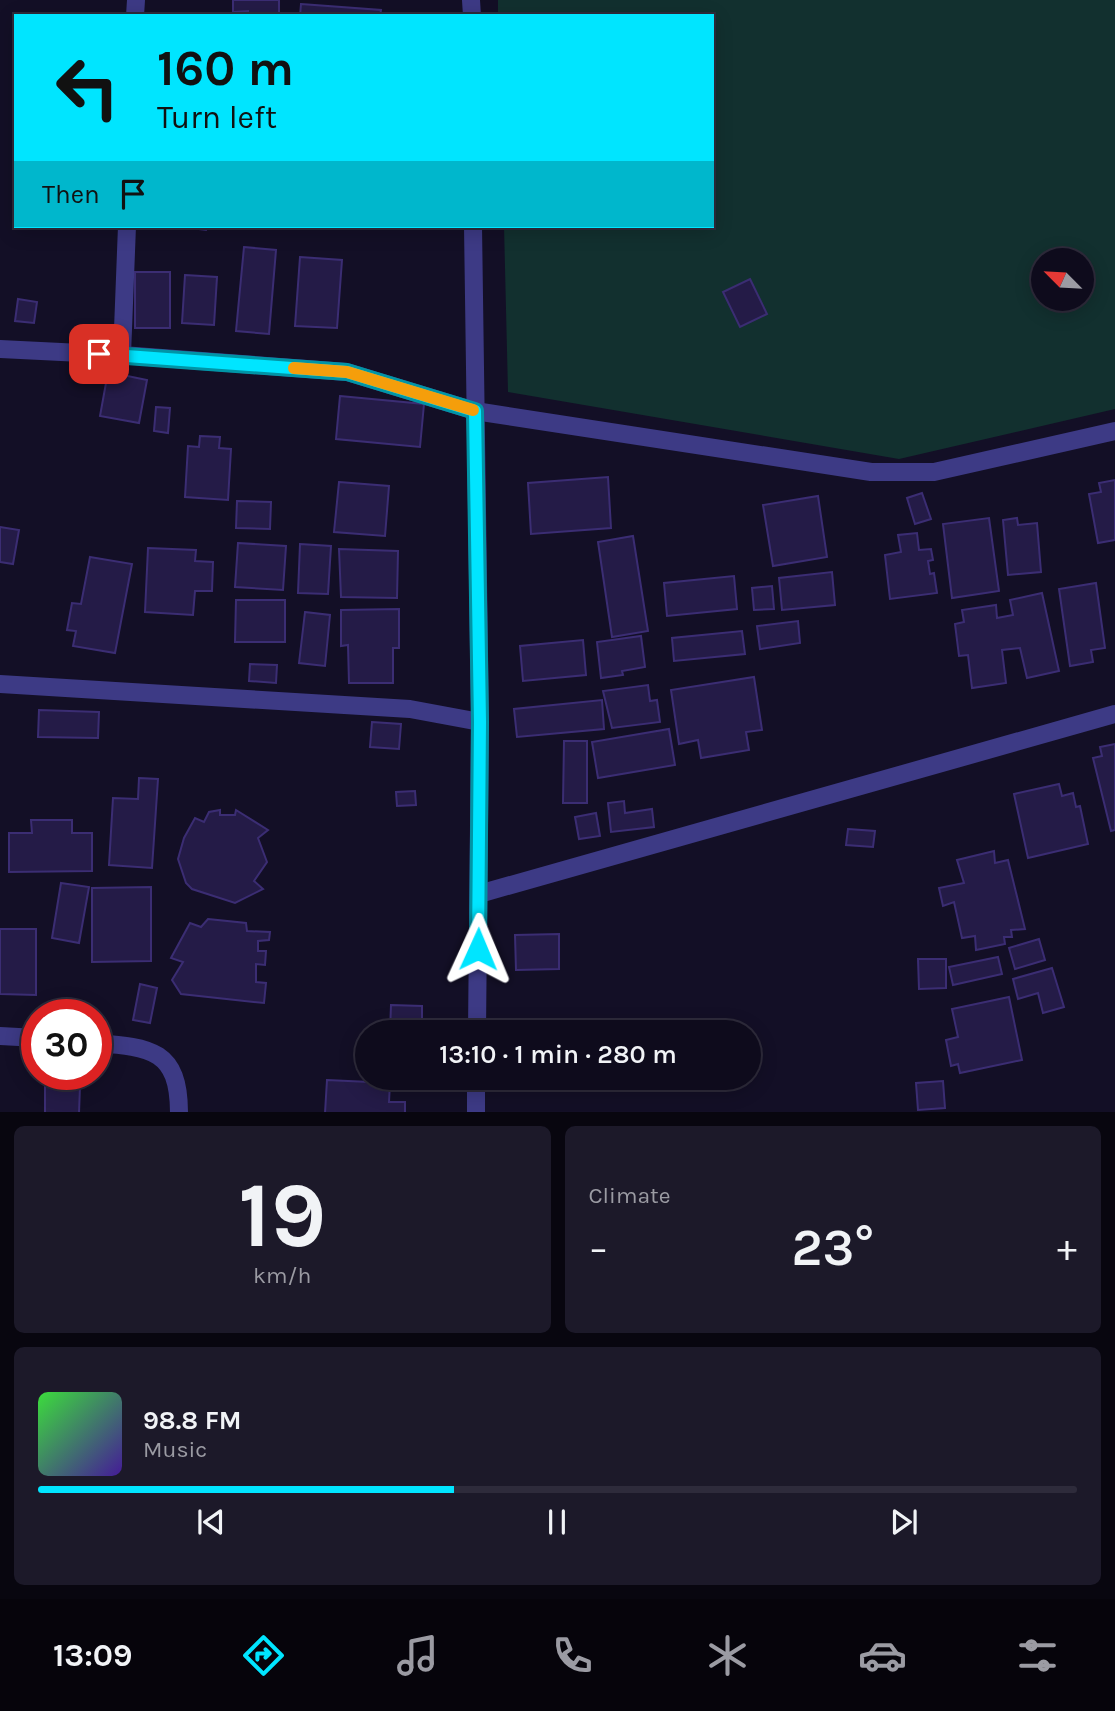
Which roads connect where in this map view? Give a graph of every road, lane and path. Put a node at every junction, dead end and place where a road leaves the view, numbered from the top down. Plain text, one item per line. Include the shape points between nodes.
1 (127, 228) edge
2 (473, 228) edge
3 (0, 349) edge
4 (122, 355) junction
5 (475, 411) junction
6 (1115, 431) edge
7 (0, 684) edge
8 (1115, 714) edge
9 (480, 722) junction
10 (480, 894) junction
11 (477, 1020) edge
12 (0, 1036) edge
13 (21, 1037) edge
14 (112, 1045) edge
15 (476, 1090) edge
16 (179, 1112) edge
17 (476, 1112) edge

1 - 4 street
2 - 5 street
3 - 4 street
4 - 5 street via 347,372
5 - 6 street via 872,472 934,472
5 - 9 street
7 - 9 street via 410,709
8 - 10 street
9 - 10 street
10 - 11 street
12 - 13 street
14 - 16 street via 155,1051 169,1062 179,1086
15 - 17 street

